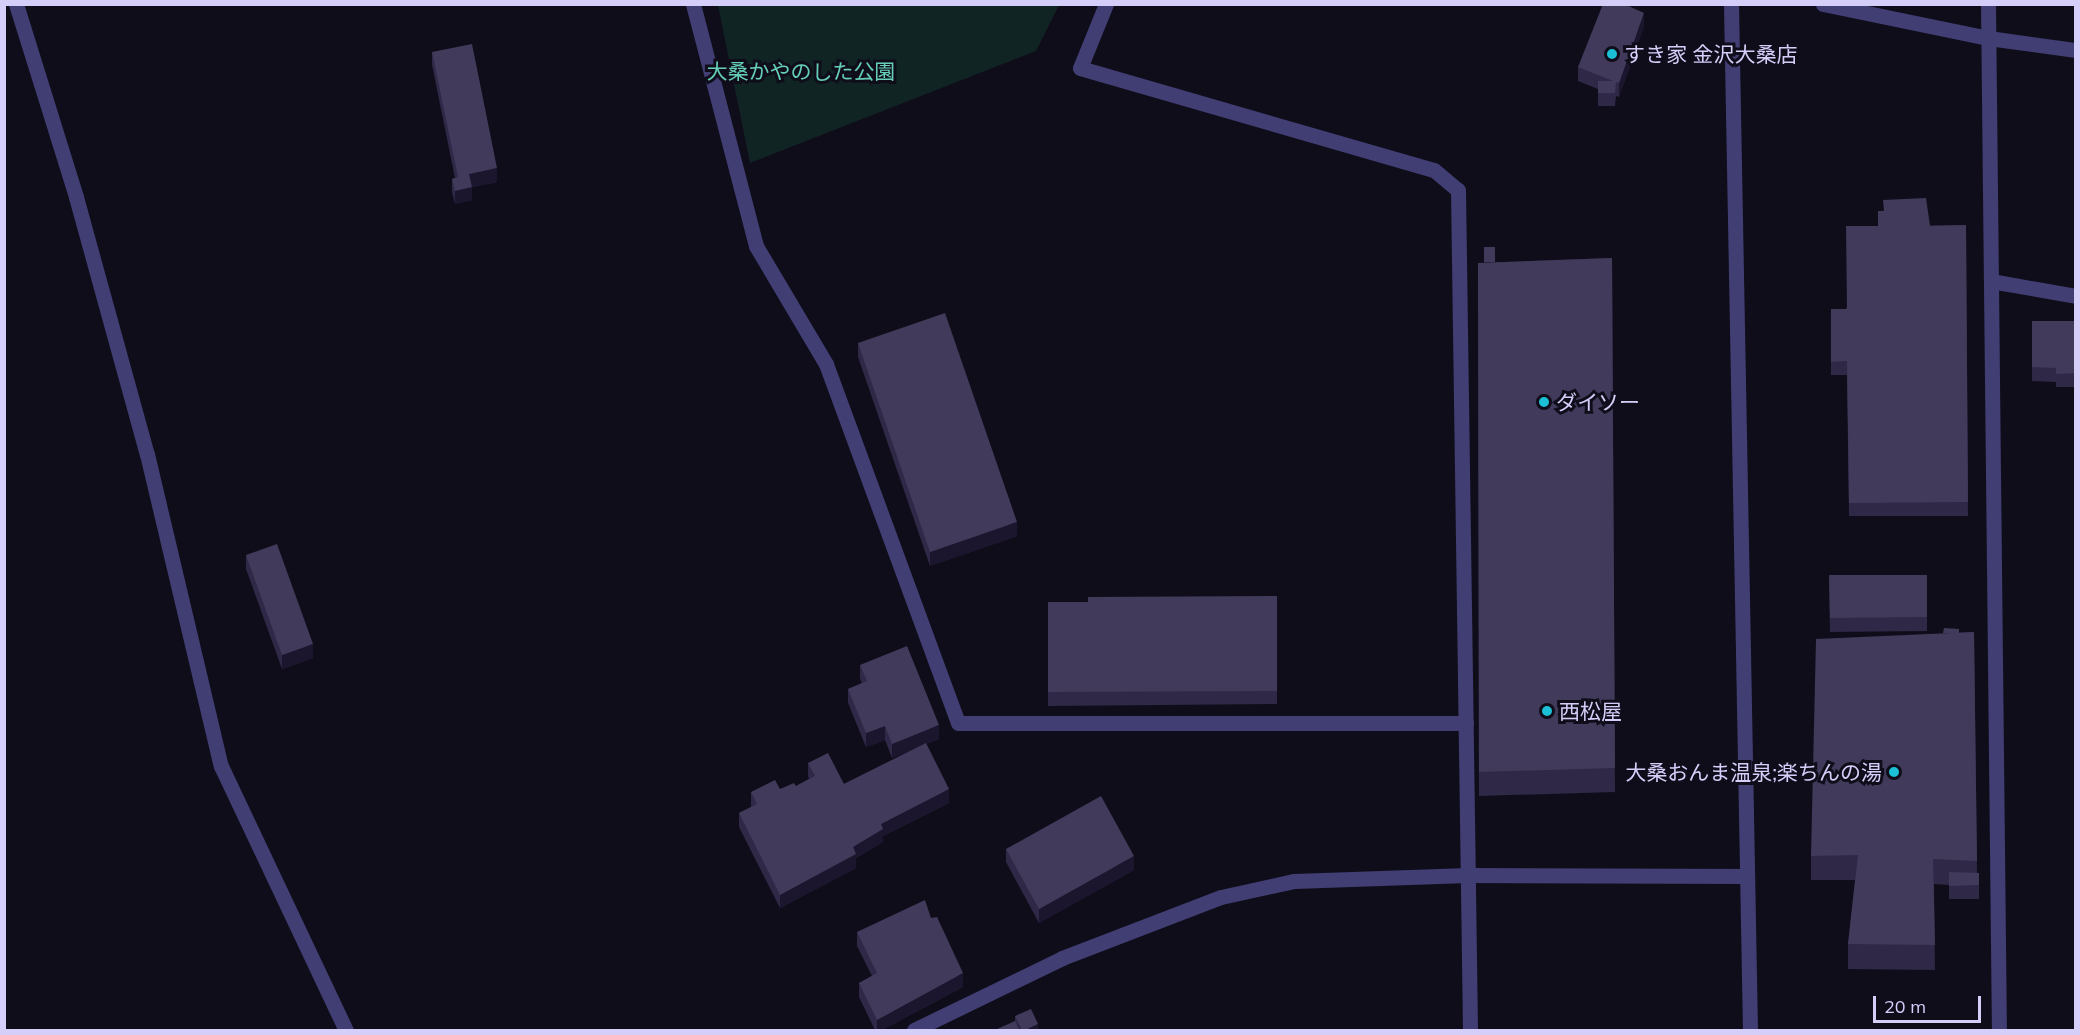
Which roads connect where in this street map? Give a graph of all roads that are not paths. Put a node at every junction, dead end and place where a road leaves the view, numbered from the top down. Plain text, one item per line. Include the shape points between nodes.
1 (16, 4) edge
2 (693, 4) edge
3 (1106, 4) edge
4 (1731, 4) edge
5 (1823, 4) edge
6 (1988, 4) edge
7 (1988, 38) junction
8 (2076, 50) edge
9 (1991, 281) junction
10 (2076, 296) edge
11 (1466, 723) junction
12 (1468, 875) junction
13 (1747, 876) junction
14 (346, 1030) edge
15 (914, 1030) edge
16 (1470, 1030) edge
17 (1750, 1030) edge
18 (1999, 1030) edge

1 - 14 street via 76,197 147,454 222,766
2 - 11 street via 756,246 826,364 958,723
3 - 11 street via 1080,68 1434,170 1458,190
4 - 13 street
5 - 7 street
6 - 7 street
7 - 8 street
7 - 9 street
9 - 10 street
9 - 18 street
11 - 12 street
12 - 13 street
12 - 15 street via 1294,881 1221,897 1062,958
12 - 16 street
13 - 17 street

